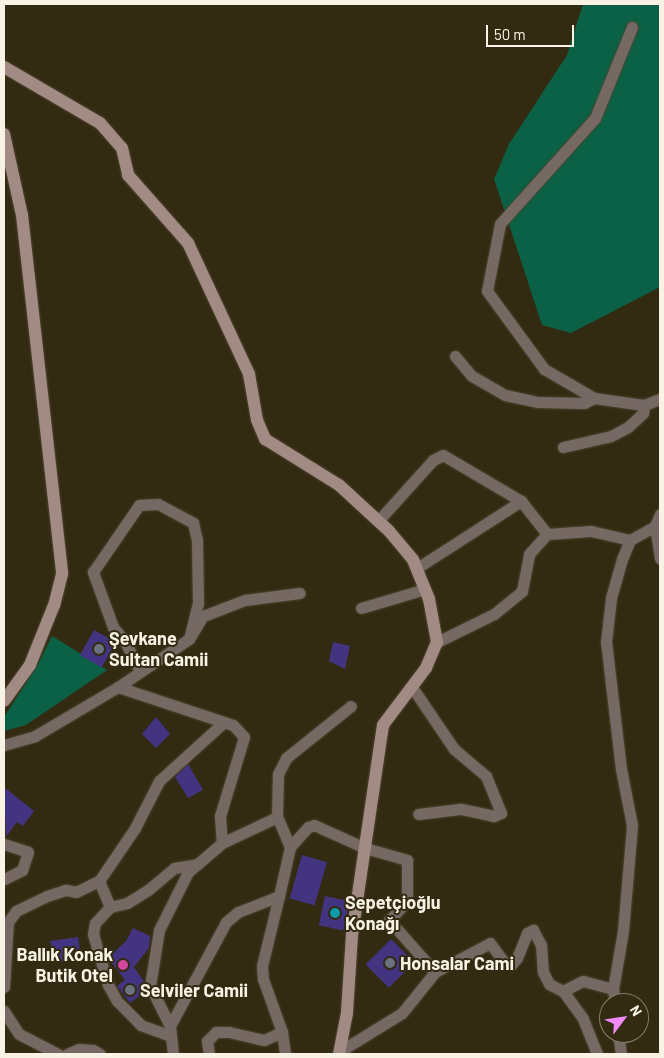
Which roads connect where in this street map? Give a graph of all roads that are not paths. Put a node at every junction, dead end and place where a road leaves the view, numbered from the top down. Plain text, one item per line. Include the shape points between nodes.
1 (632, 27) dead end
2 (4, 67) edge
3 (4, 134) edge
4 (455, 356) dead end
5 (594, 398) junction
6 (660, 400) edge
7 (644, 405) junction
8 (563, 447) dead end
9 (521, 500) junction
10 (660, 514) edge
11 (378, 521) junction
12 (655, 526) junction
13 (547, 534) junction
14 (630, 540) junction
15 (660, 559) edge
16 (417, 568) junction
17 (425, 589) junction
18 (300, 593) dead end
19 (361, 608) dead end
20 (189, 639) junction
21 (437, 642) junction
22 (140, 671) junction
23 (118, 687) junction
24 (412, 687) junction
25 (4, 701) edge
26 (351, 706) dead end
27 (224, 722) junction
28 (4, 745) edge
29 (418, 814) dead end
30 (277, 817) junction
31 (222, 843) junction
32 (4, 844) edge
33 (290, 847) junction
34 (365, 848) junction
35 (198, 864) junction
36 (4, 879) edge
37 (99, 881) junction
38 (279, 896) junction
39 (110, 907) junction
40 (5, 943) edge
41 (435, 972) junction
42 (4, 987) edge
43 (613, 989) junction
44 (563, 992) junction
45 (614, 993) edge
46 (4, 1011) edge
47 (170, 1031) junction
48 (282, 1032) junction
49 (342, 1053) edge
50 (58, 1054) edge
51 (67, 1054) edge
52 (100, 1054) edge
53 (173, 1054) edge
54 (209, 1054) edge
55 (285, 1054) edge
56 (597, 1054) edge

1 - 5 street via 595,118 500,224 488,278 487,291 544,369
2 - 11 main road via 100,122 122,148 128,175 188,242 249,374 257,420 265,439 340,485
3 - 25 main road via 22,215 62,574 54,605 30,665
4 - 5 street via 472,376 505,395 538,402 584,403
5 - 7 street
6 - 7 street
7 - 8 street via 643,413 611,436
9 - 11 street via 443,455 433,460
9 - 13 street
9 - 16 street
10 - 12 street
11 - 16 main road
12 - 14 street
12 - 15 street
13 - 14 street via 591,532
13 - 21 street via 529,554 522,591 494,614
14 - 43 street via 611,598 606,642 621,769 632,825 623,931
16 - 17 main road
17 - 19 street
17 - 21 main road
18 - 20 street via 244,600 203,616
20 - 22 street
20 - 22 street via 198,603 197,540 193,523 158,504 139,506 93,572 113,627 125,641
21 - 24 main road
22 - 23 street
23 - 27 street
23 - 28 street via 35,736
24 - 29 street via 454,749 486,776 501,813 494,816 460,808
24 - 34 main road via 383,725
26 - 30 street via 286,758 278,774
27 - 31 street via 233,725 244,737 220,816
27 - 37 street via 159,781 135,828
30 - 31 street
30 - 33 street
31 - 35 street
32 - 36 street via 28,852 22,870
33 - 34 street via 308,827 314,825
33 - 38 street
34 - 41 street via 407,860 407,901 389,920
34 - 49 main road via 352,935
35 - 39 street via 174,868 148,890
35 - 47 street via 188,872 159,930 150,986
37 - 39 street
37 - 40 street via 76,892 66,890 47,896 16,911 8,922
38 - 47 street via 238,912 226,922
38 - 48 street via 262,966 263,978
39 - 47 street via 95,923 93,934 108,985 117,1001 142,1025
40 - 42 street
41 - 44 street via 490,943 503,961 511,964 518,958 527,933 533,930 541,945 543,972 549,984
41 - 49 street via 402,1013
43 - 44 street via 583,980
43 - 45 street
44 - 56 street via 583,1019
46 - 50 street via 19,1034
47 - 53 street
48 - 54 street via 264,1040 216,1032 207,1041
48 - 55 street
51 - 52 street via 78,1049

